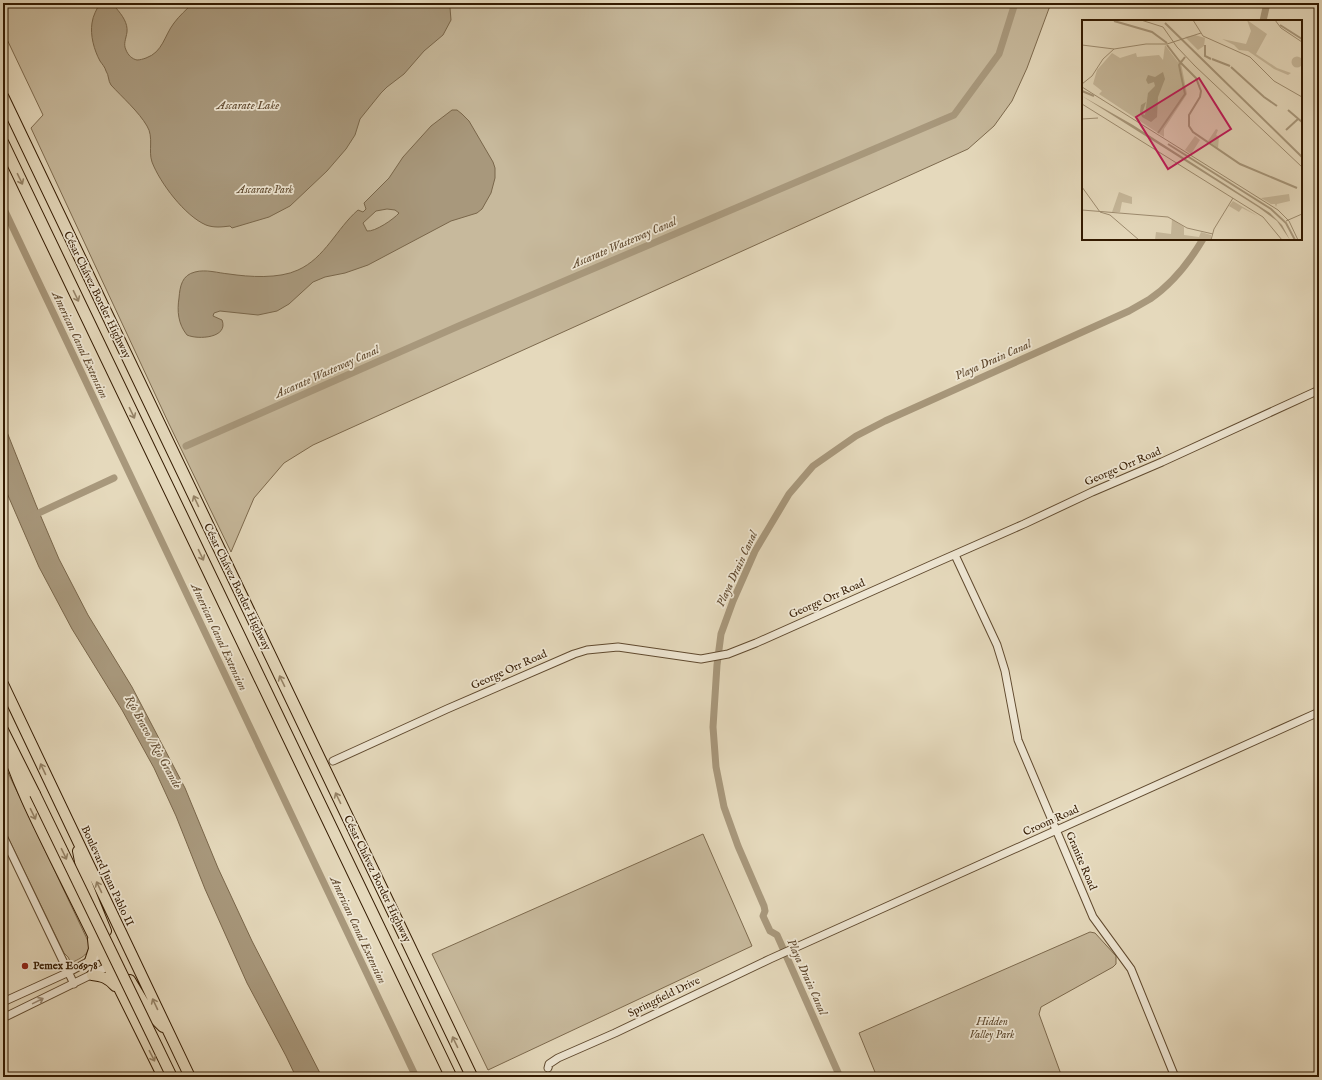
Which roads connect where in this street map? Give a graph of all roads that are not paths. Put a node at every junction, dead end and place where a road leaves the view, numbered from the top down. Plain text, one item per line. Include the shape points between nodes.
1 (3, 97) edge
2 (3, 143) edge
3 (1319, 390) edge
4 (955, 555) junction
5 (3, 684) edge
6 (1319, 712) edge
7 (3, 730) edge
8 (3, 739) edge
9 (333, 761) dead end
10 (1056, 831) junction
11 (3, 836) edge
12 (75, 837) junction
13 (92, 935) junction
14 (792, 949) joint
15 (107, 960) junction
16 (90, 961) junction
17 (69, 972) junction
18 (92, 975) junction
19 (74, 984) junction
20 (122, 995) junction
21 (3, 1002) edge
22 (3, 1018) edge
23 (169, 1033) junction
24 (548, 1068) dead end
25 (163, 1077) edge
26 (172, 1077) edge
27 (190, 1077) edge
28 (451, 1077) edge
29 (472, 1077) edge
30 (1175, 1077) edge

29 -> 1 highway, César Chávez Border Highway
2 -> 28 highway, César Chávez Border Highway
3 - 4 street, George Orr Road
4 - 9 street, George Orr Road via 723,656 693,659 618,647 574,654
4 - 10 street, Granite Road via 1000,651 1018,740
12 -> 5 highway, Boulevard Juan Pablo II
6 - 10 street, Croom Road
7 -> 26 highway, bridge
8 -> 13 highway via 18,782
10 - 14 street, Croom Road
10 - 30 street, Granite Road via 1093,917 1131,969
11 - 17 street
12 - 15 highway via 82,872 112,946
23 -> 12 highway, Boulevard Juan Pablo II
13 - 15 highway
13 - 16 highway via 94,949
14 - 24 street, Springfield Drive via 558,1058 549,1064
15 - 16 street
15 - 18 street
15 - 20 highway
15 - 23 highway via 121,965 151,1015
16 - 17 street
17 - 19 street
17 - 21 street
18 - 19 street
18 - 20 highway via 107,978
22 -> 19 street
20 -> 25 highway
23 - 27 highway, Boulevard Juan Pablo II

